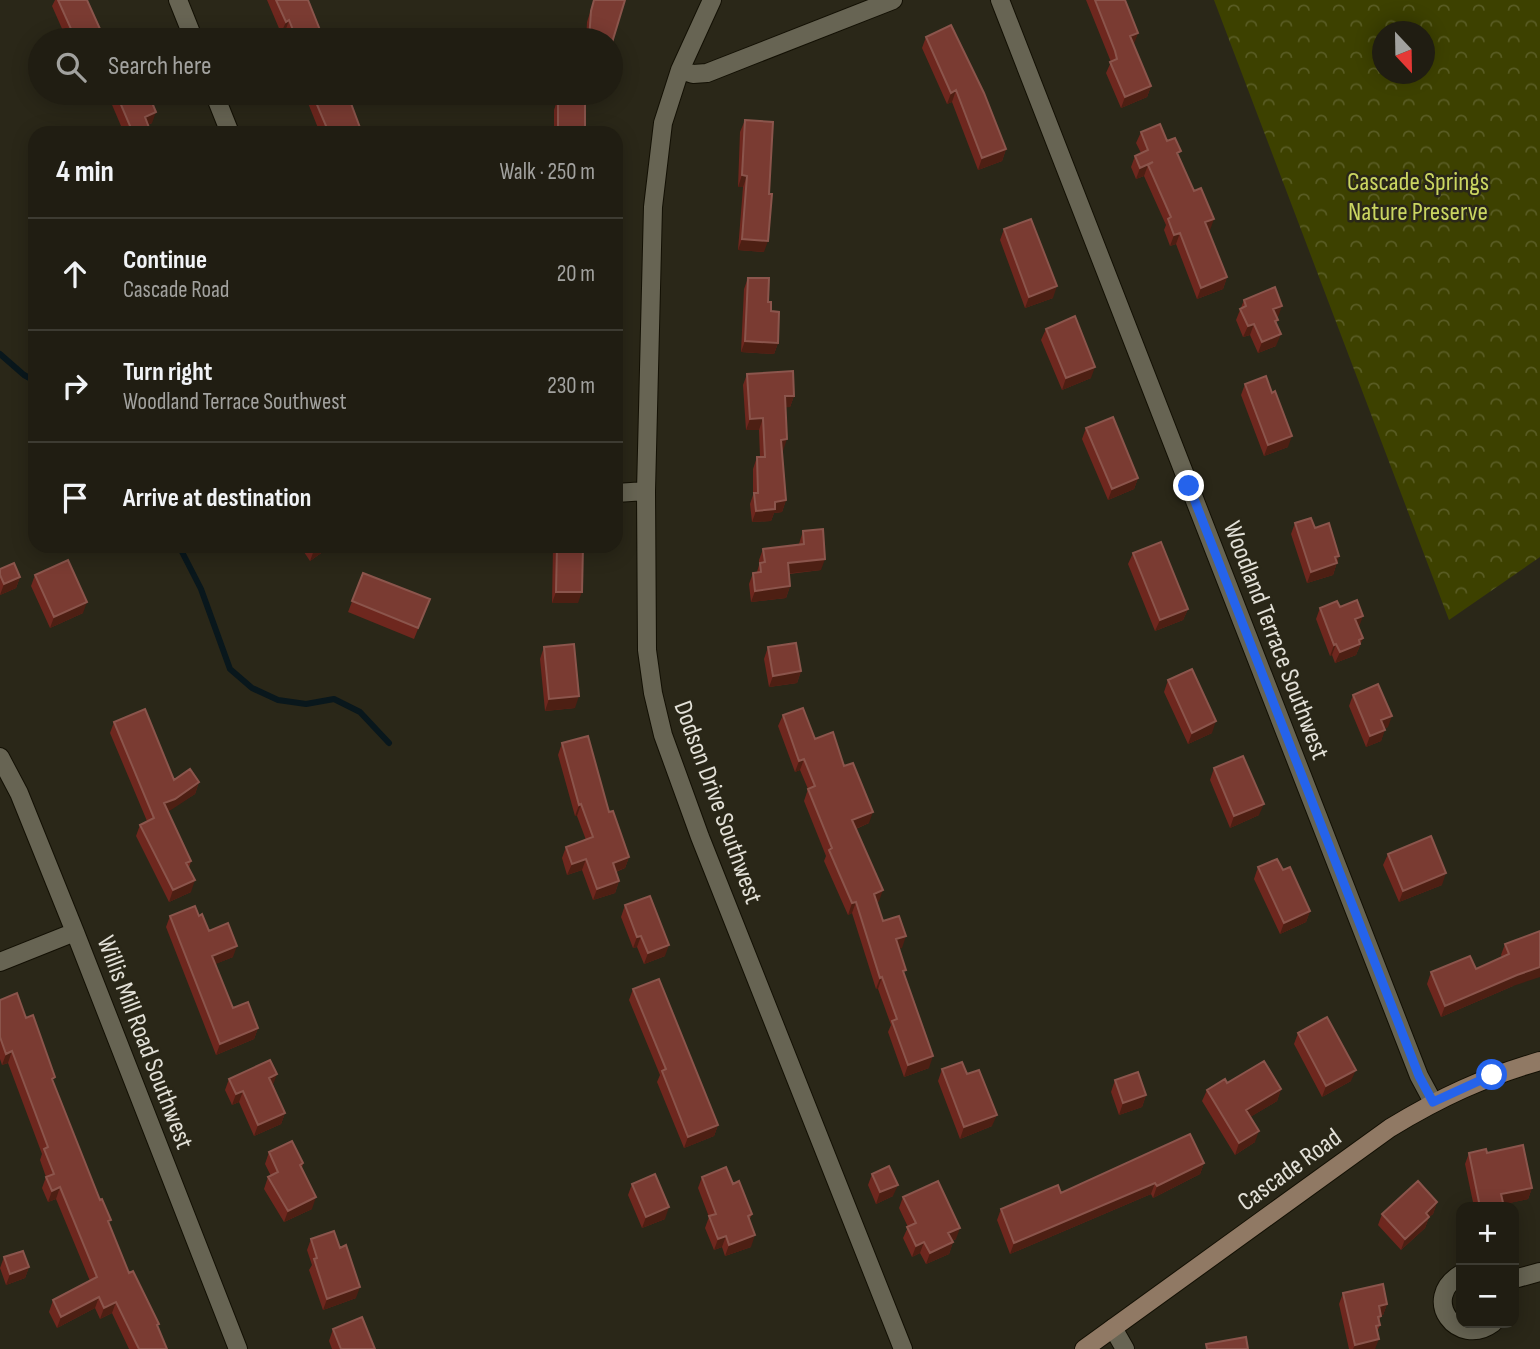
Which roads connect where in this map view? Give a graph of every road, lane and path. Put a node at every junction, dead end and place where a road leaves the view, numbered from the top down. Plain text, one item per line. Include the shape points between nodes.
1 (178, 0) edge
2 (712, 0) edge
3 (893, 0) edge
4 (1000, 0) edge
5 (189, 28) edge
6 (680, 70) junction
7 (219, 105) edge
8 (227, 126) edge
9 (646, 491) junction
10 (623, 493) edge
11 (0, 757) edge
12 (75, 932) junction
13 (0, 962) edge
14 (1540, 1061) edge
15 (1433, 1102) junction
16 (1540, 1272) edge
17 (1456, 1278) edge
18 (1519, 1278) edge
19 (1456, 1327) edge
20 (1113, 1328) junction
21 (1460, 1328) edge
22 (1486, 1328) edge
23 (238, 1349) edge
24 (903, 1349) edge
25 (1084, 1349) edge
26 (1125, 1349) edge

1 - 5 street
2 - 6 street, Dodson Drive Southwest
3 - 6 street via 707,73
4 - 15 street, Woodland Terrace Southwest
6 - 9 street, Dodson Drive Southwest via 663,122 653,207
7 - 8 street
9 - 10 street
9 - 24 street, Dodson Drive Southwest via 647,650 663,735
11 - 12 street, Willis Mill Road Southwest
12 - 13 street
12 - 23 street, Willis Mill Road Southwest
14 - 15 main road, Cascade Road via 1492,1075
15 - 20 main road, Cascade Road via 1390,1128
16 - 18 street
17 - 19 street via 1443,1294 1442,1304
20 - 25 main road, Cascade Road
20 - 26 street
21 - 22 street via 1474,1332

